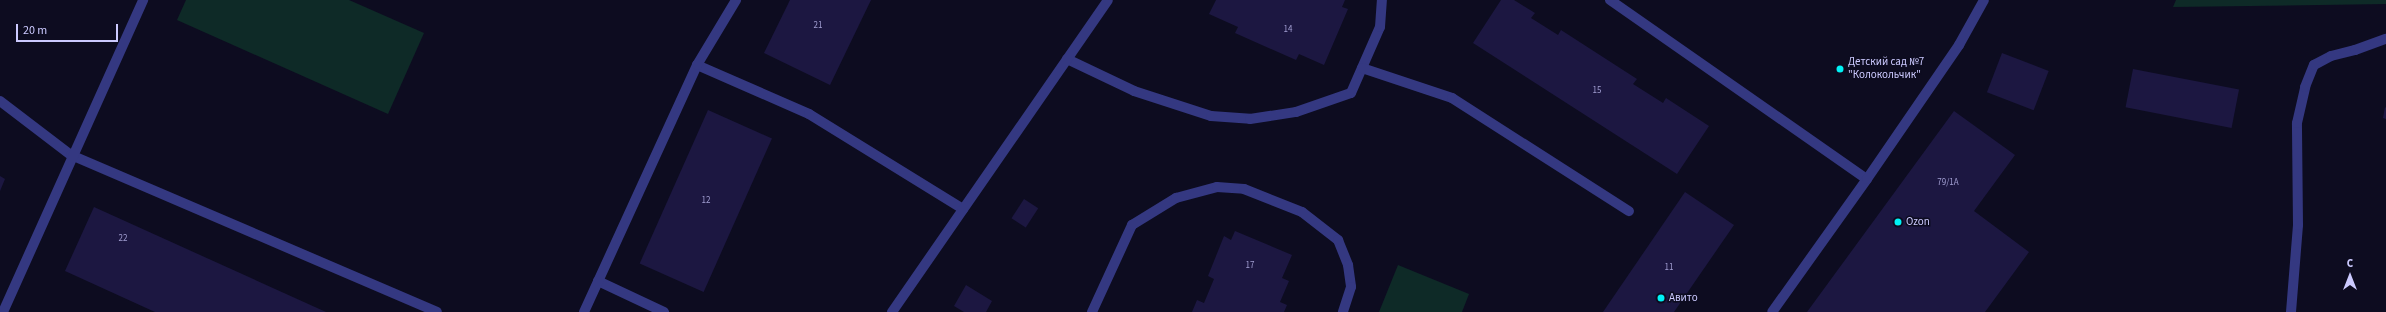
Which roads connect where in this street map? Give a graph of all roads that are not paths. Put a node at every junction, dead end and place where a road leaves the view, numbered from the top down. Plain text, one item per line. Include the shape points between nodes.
1 (143, 0) edge
2 (736, 0) edge
3 (1108, 0) edge
4 (1382, 0) edge
5 (1610, 0) edge
6 (1984, 0) edge
7 (2386, 39) edge
8 (1067, 59) junction
9 (697, 65) junction
10 (1362, 68) junction
11 (0, 101) edge
12 (72, 155) junction
13 (1867, 178) junction
14 (963, 209) junction
15 (1629, 211) dead end
16 (598, 281) junction
17 (3, 312) edge
18 (437, 312) edge
19 (584, 312) edge
20 (664, 312) edge
21 (892, 312) edge
22 (1092, 312) edge
23 (1343, 312) edge
24 (1772, 312) edge
25 (2291, 312) edge

1 - 12 street
2 - 9 street
3 - 8 street
4 - 10 street via 1380,28
5 - 13 street
6 - 13 street via 1959,45
7 - 25 street via 2331,56 2314,65 2305,87 2296,123 2298,225
8 - 10 street via 1134,91 1211,116 1250,119 1296,112 1351,93
8 - 14 street
9 - 14 street via 809,114
9 - 16 street
10 - 15 street via 1452,98
11 - 12 street
12 - 17 street
12 - 18 street
13 - 24 street
14 - 21 street
16 - 19 street
16 - 20 street
22 - 23 street via 1132,225 1176,198 1218,187 1244,189 1302,212 1338,240 1348,265 1351,287

